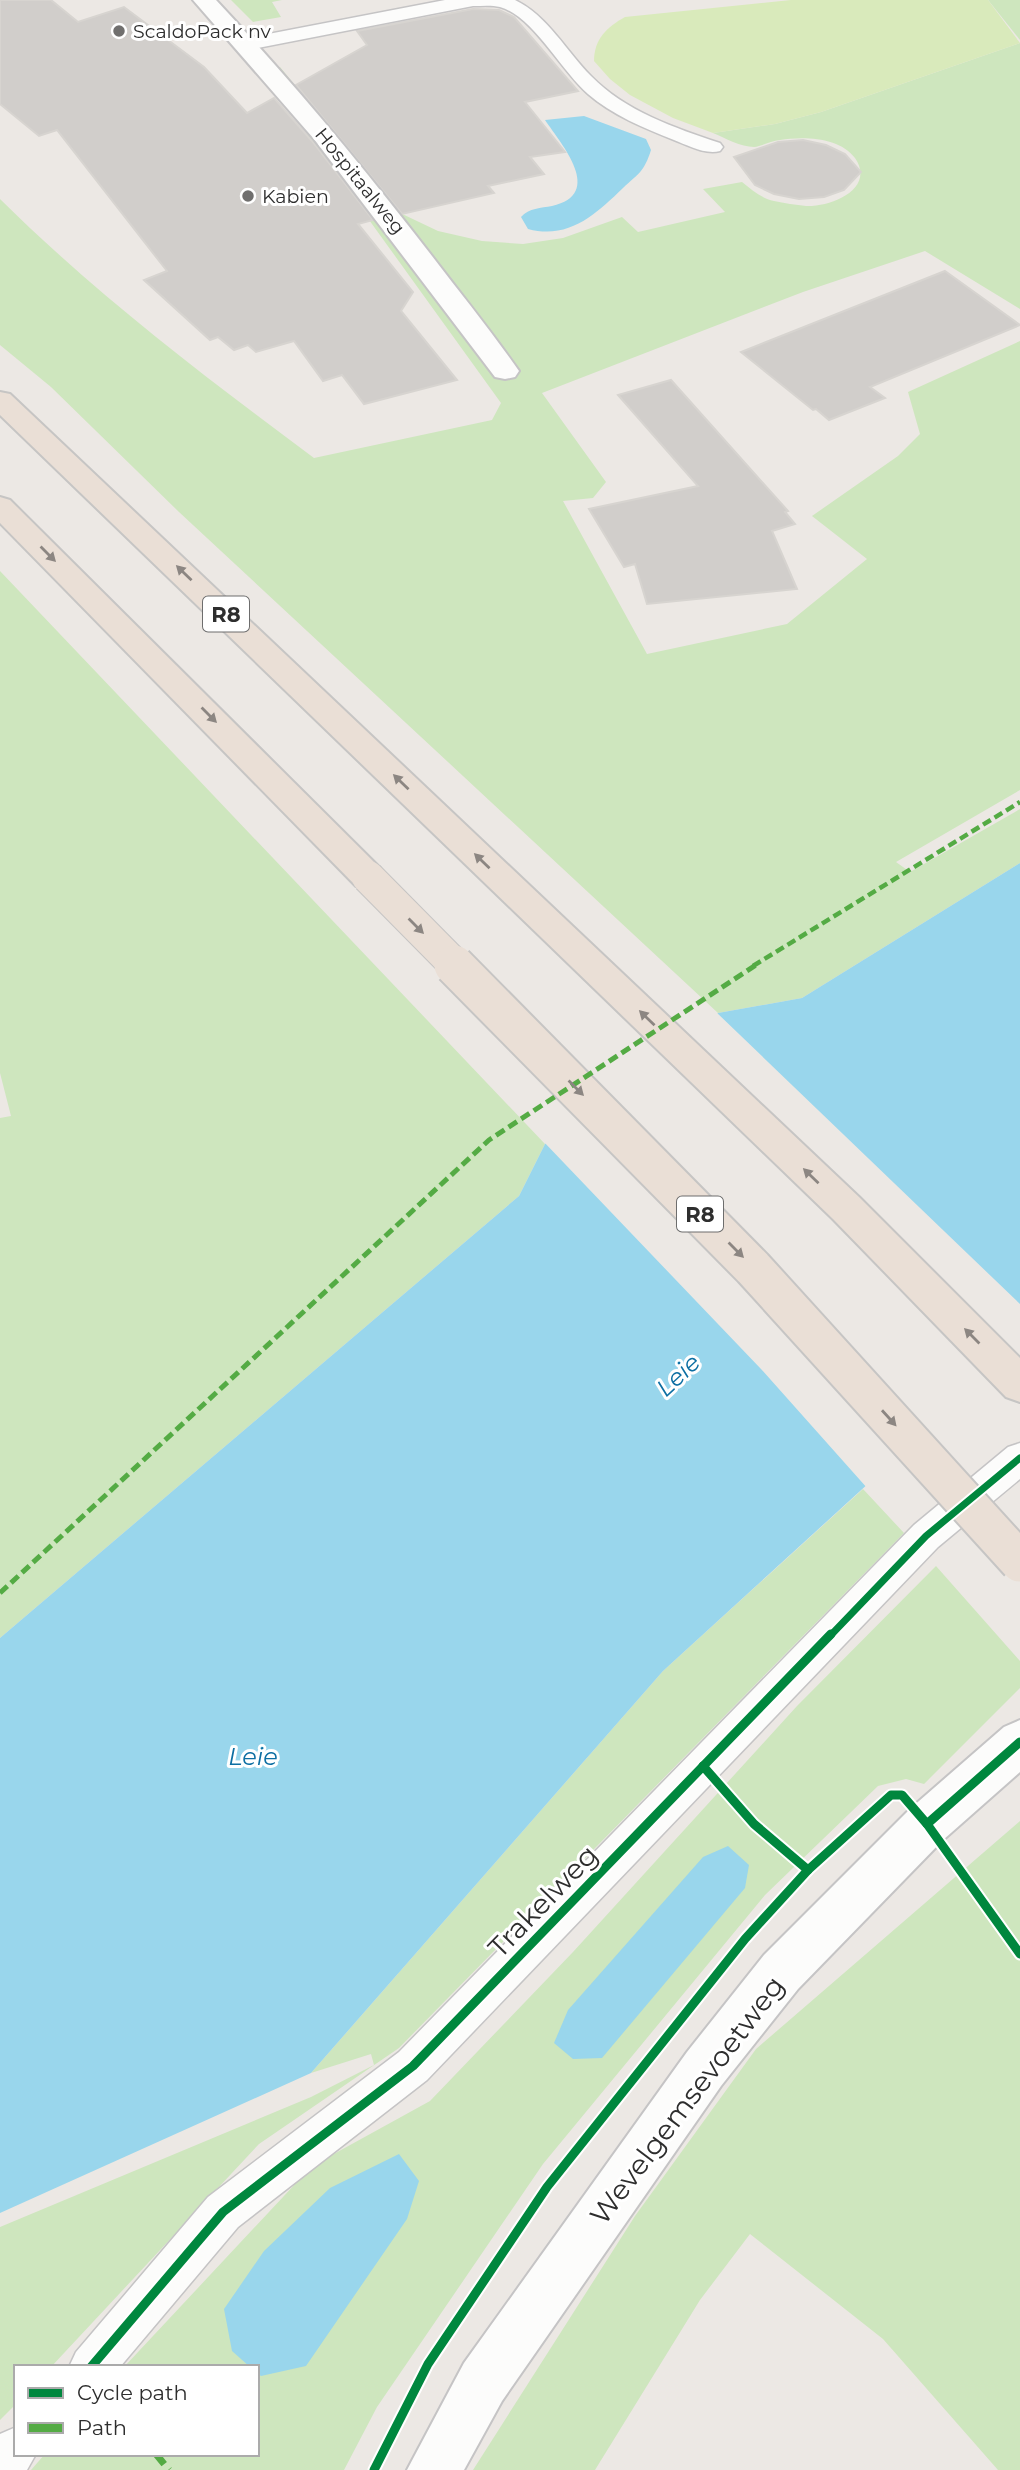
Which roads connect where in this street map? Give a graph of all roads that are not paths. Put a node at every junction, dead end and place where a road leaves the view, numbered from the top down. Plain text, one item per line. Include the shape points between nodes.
1 (204, 0) edge
2 (389, 8) edge
3 (247, 44) junction
4 (713, 147) dead end
5 (505, 371) dead end
6 (0, 400) edge
7 (0, 506) edge
8 (1020, 1385) edge
9 (1017, 1467) edge
10 (1020, 1562) edge
11 (1020, 1742) edge
12 (93, 2365) edge
13 (14, 2451) edge
14 (0, 2466) edge
15 (434, 2470) edge

1 - 3 street, Hospitaalweg
2 - 3 lane
2 - 4 lane via 503,1 523,10 580,77 621,109
3 - 5 street, Hospitaalweg via 371,192
8 -> 6 highway, R8 via 846,1208
7 -> 10 highway, R8, bridge via 753,1268
9 - 12 lane, Trakelweg via 980,1489 926,1536 413,2066 223,2212
11 - 15 street, Wevelgemsevoetweg via 927,1824 773,1983 704,2069 483,2382
13 - 14 lane

